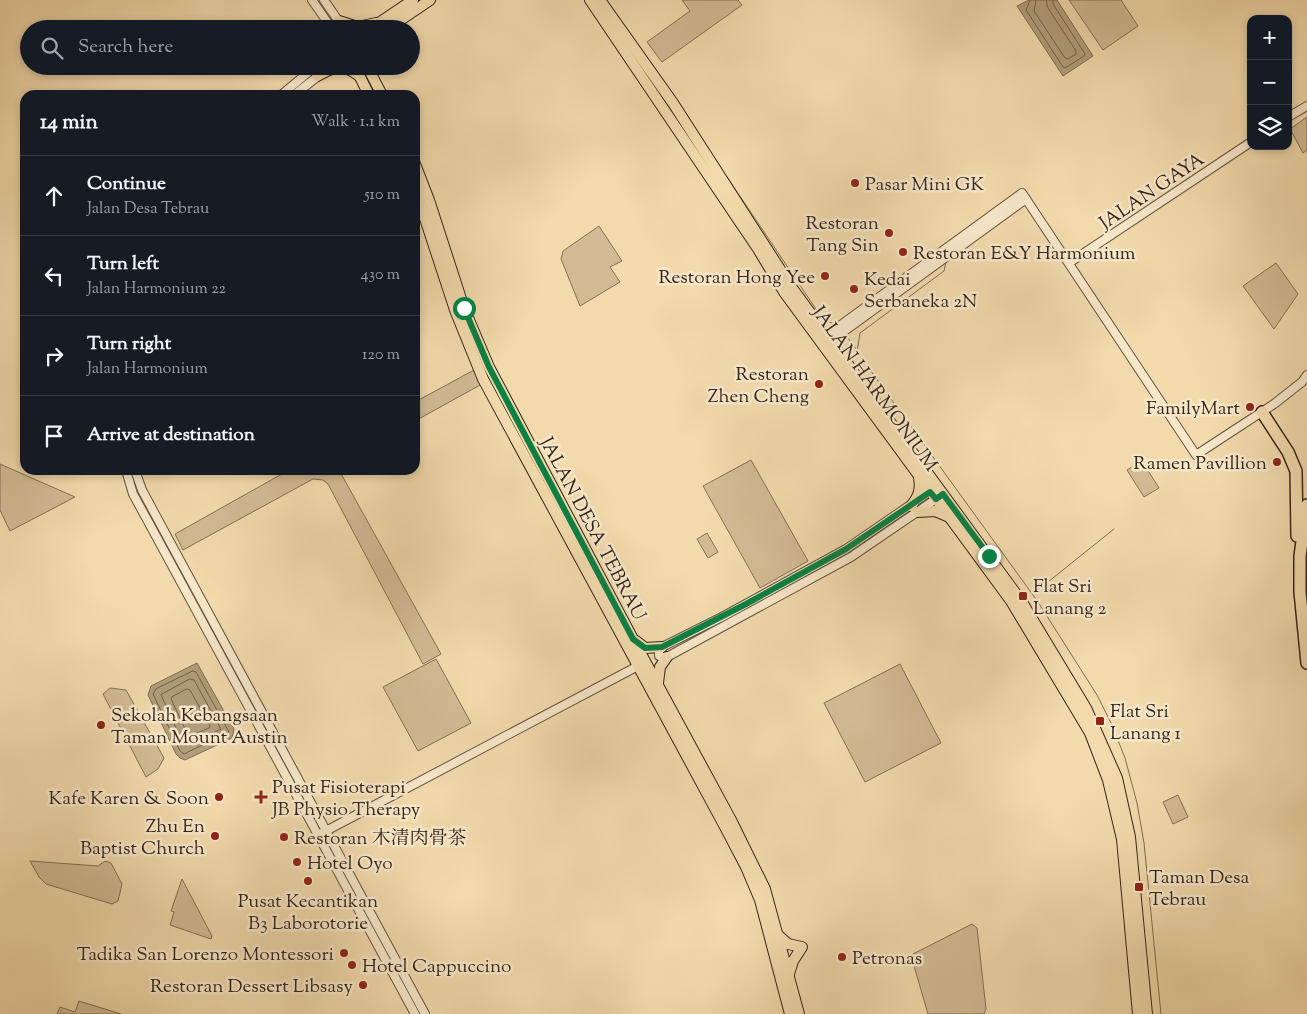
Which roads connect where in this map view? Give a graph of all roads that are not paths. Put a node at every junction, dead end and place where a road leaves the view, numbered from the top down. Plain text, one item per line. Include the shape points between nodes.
1 (312, 0) edge
2 (324, 0) edge
3 (413, 0) edge
4 (430, 0) edge
5 (590, 0) edge
6 (600, 0) edge
7 (326, 20) edge
8 (333, 20) edge
9 (391, 20) edge
10 (394, 20) edge
11 (308, 75) edge
12 (311, 75) edge
13 (359, 75) edge
14 (372, 75) edge
15 (374, 75) edge
16 (375, 82) junction
17 (288, 90) edge
18 (298, 90) edge
19 (366, 90) edge
20 (379, 90) edge
21 (1306, 106) edge
22 (1292, 115) edge
23 (1247, 145) edge
24 (420, 177) edge
25 (420, 203) edge
26 (1069, 263) junction
27 (826, 340) junction
28 (1307, 375) edge
29 (1262, 412) junction
30 (128, 475) edge
31 (137, 475) edge
32 (919, 476) junction
33 (937, 493) junction
34 (1307, 505) edge
35 (914, 509) junction
36 (950, 518) junction
37 (159, 521) junction
38 (150, 526) junction
39 (1300, 556) junction
40 (633, 639) junction
41 (664, 652) junction
42 (1307, 663) edge
43 (638, 666) junction
44 (658, 684) junction
45 (326, 831) junction
46 (318, 835) junction
47 (379, 929) junction
48 (371, 933) junction
49 (779, 936) junction
50 (789, 975) junction
51 (1143, 1011) edge
52 (415, 1014) edge
53 (425, 1014) edge
54 (790, 1014) edge
55 (799, 1014) edge

1 - 7 street
2 - 8 street
3 - 9 main road
4 - 10 main road
5 - 27 main road, JALAN HARMONIUM via 784,292
6 - 27 main road, JALAN HARMONIUM via 684,120
11 - 17 street
12 - 18 street
13 - 19 main road
14 - 16 main road
15 - 16 main road
16 - 20 main road
21 - 22 street
23 - 26 street, JALAN GAYA
24 - 40 main road, JALAN DESA TEBRAU via 464,308 489,367
25 - 43 main road, JALAN DESA TEBRAU via 455,310 483,379
26 - 27 street via 1024,196
26 - 29 street via 1196,455
27 - 32 main road, JALAN HARMONIUM
27 - 33 main road, JALAN HARMONIUM
28 - 29 street
29 - 39 highway via 1288,452 1296,471
30 - 38 street
31 - 37 street
32 - 33 main road, JALAN HARMONIUM
32 - 35 main road via 921,489
33 - 35 street
33 - 36 main road, JALAN HARMONIUM
33 - 51 main road, JALAN HARMONIUM via 1027,610 1086,708 1117,778 1130,837
34 - 39 highway
35 - 36 main road via 935,511
35 - 41 street
36 - 51 main road, JALAN HARMONIUM via 1011,601 1090,733 1108,780 1122,839
37 - 38 street
37 - 45 street
38 - 46 street
39 - 42 highway
40 - 41 main road via 645,648
40 - 44 main road, JALAN DESA TEBRAU
41 - 44 main road
43 - 45 street
43 - 54 main road, JALAN DESA TEBRAU via 758,892
44 - 49 main road, JALAN DESA TEBRAU via 766,889
45 - 46 street
45 - 47 street
46 - 48 street
47 - 48 street
47 - 53 street
48 - 52 street
49 - 50 main road, JALAN DESA TEBRAU
49 - 50 main road via 788,944 802,947
50 - 55 main road, JALAN DESA TEBRAU

